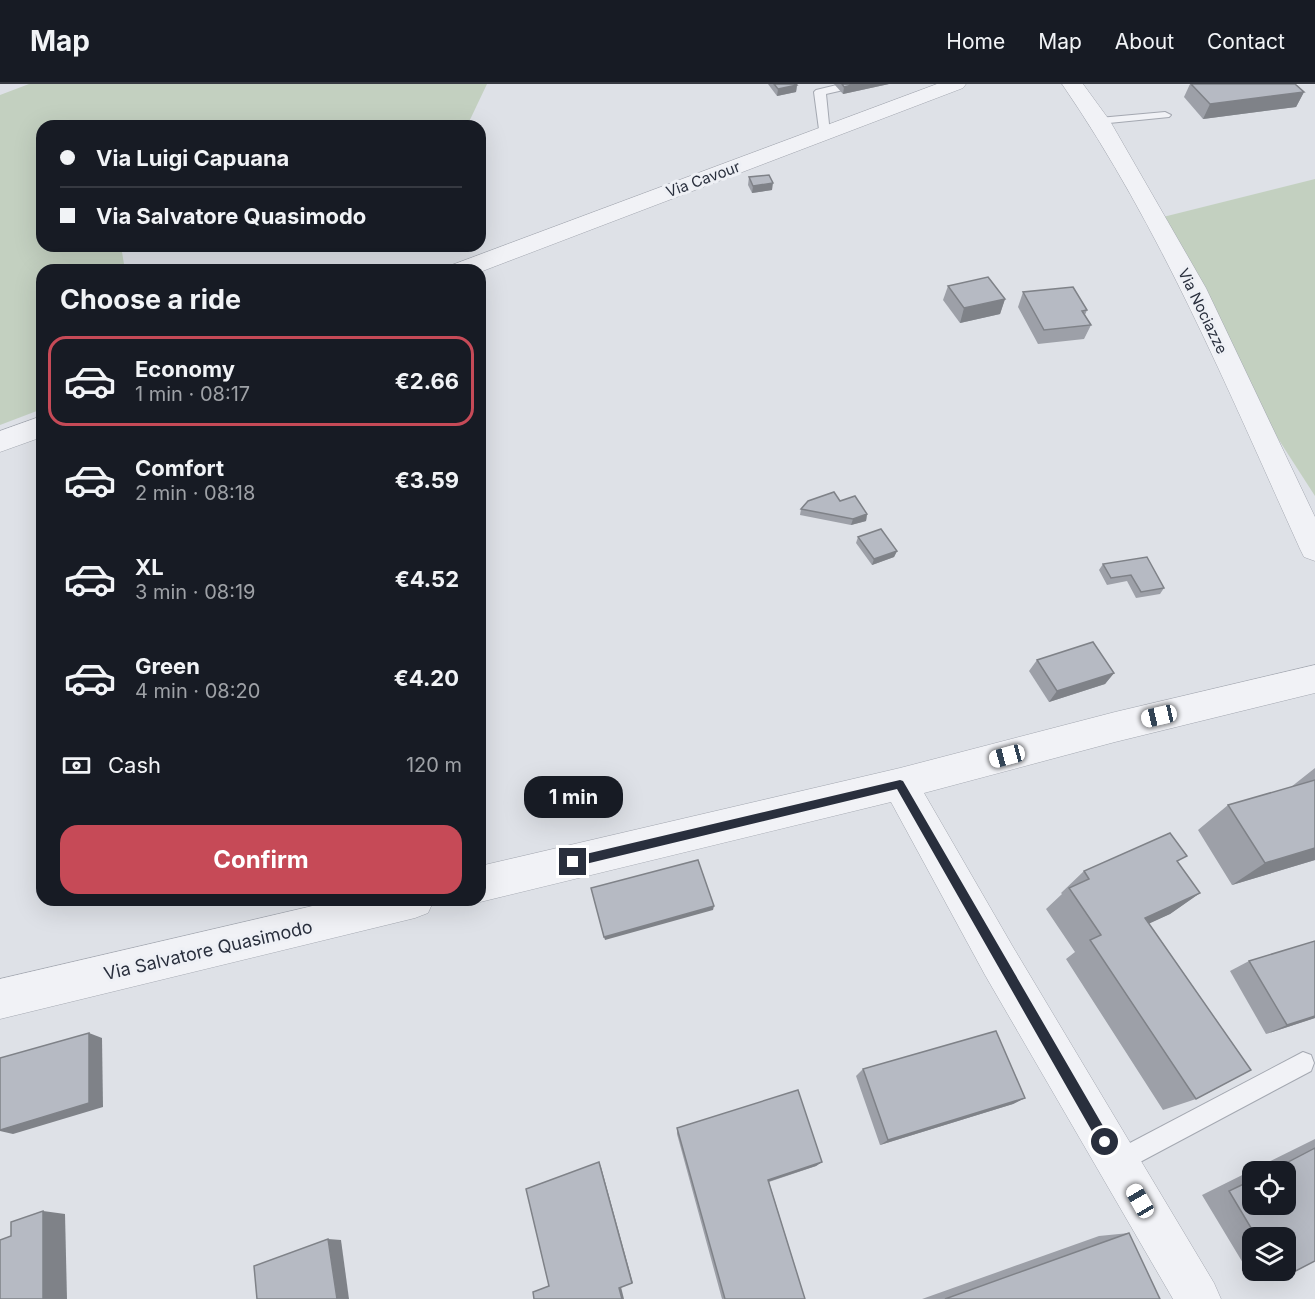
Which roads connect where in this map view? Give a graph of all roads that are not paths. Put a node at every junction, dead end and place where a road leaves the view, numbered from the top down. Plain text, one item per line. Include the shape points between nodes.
1 (857, 84) edge
2 (1071, 84) edge
3 (955, 86) edge
4 (1165, 115) dead end
5 (1099, 121) junction
6 (824, 134) junction
7 (477, 264) edge
8 (36, 428) edge
9 (0, 442) edge
10 (1305, 513) edge
11 (1315, 549) edge
12 (1315, 680) edge
13 (900, 784) junction
14 (486, 884) edge
15 (390, 906) edge
16 (0, 999) edge
17 (1303, 1063) dead end
18 (1117, 1162) junction
19 (1198, 1299) edge

1 - 6 lane via 820,92
2 - 5 street, Via Nociazze
3 - 6 street, Via Cavour
4 - 5 lane
5 - 10 street, Via Nociazze via 1194,288
6 - 7 street, Via Cavour
8 - 9 street
10 - 11 street, Via Nociazze
12 - 13 street via 1115,727
13 - 14 street
13 - 18 street
15 - 16 street, Via Salvatore Quasimodo
17 - 18 lane
18 - 19 street

